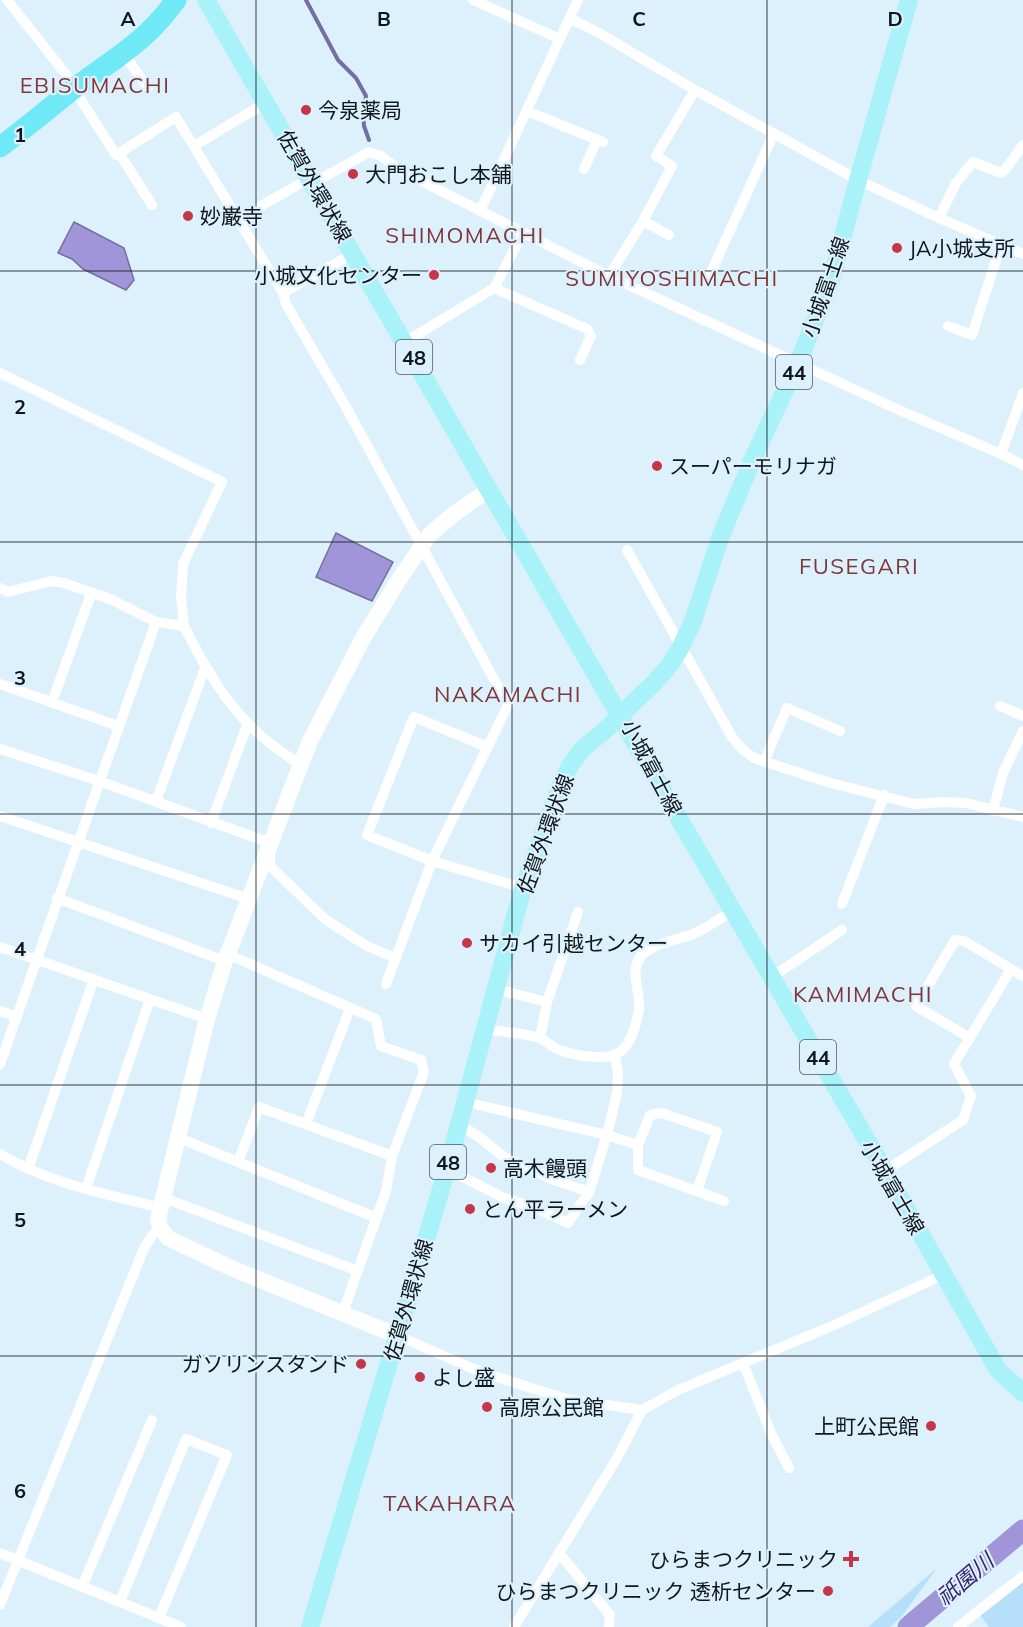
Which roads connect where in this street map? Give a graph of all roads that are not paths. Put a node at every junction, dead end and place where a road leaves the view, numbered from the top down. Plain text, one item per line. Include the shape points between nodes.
1 (7, 0) edge
2 (176, 0) edge
3 (206, 0) edge
4 (473, 0) edge
5 (578, 0) edge
6 (909, 0) edge
7 (571, 18) junction
8 (560, 39) junction
9 (124, 54) junction
10 (75, 88) junction
11 (148, 88) dead end
12 (695, 90) junction
13 (267, 102) junction
14 (527, 111) junction
15 (774, 133) junction
16 (1023, 145) edge
17 (194, 146) junction
18 (0, 147) edge
19 (119, 153) junction
20 (584, 168) dead end
21 (312, 180) junction
22 (858, 180) junction
23 (152, 205) dead end
24 (480, 211) junction
25 (939, 218) junction
26 (238, 219) junction
27 (644, 221) junction
28 (523, 233) junction
29 (669, 235) dead end
30 (1001, 245) junction
31 (354, 253) junction
32 (1023, 254) edge
33 (609, 276) junction
34 (709, 277) dead end
35 (494, 288) junction
36 (283, 293) junction
37 (948, 326) dead end
38 (405, 342) junction
39 (580, 360) dead end
40 (798, 363) junction
41 (0, 373) edge
42 (1023, 393) edge
43 (1001, 454) junction
44 (1023, 465) edge
45 (490, 489) junction
46 (422, 546) junction
47 (627, 550) dead end
48 (0, 588) edge
49 (91, 594) junction
50 (156, 621) junction
51 (184, 626) junction
52 (681, 647) junction
53 (205, 668) junction
54 (0, 684) edge
55 (52, 702) junction
56 (1000, 706) dead end
57 (620, 716) junction
58 (1023, 716) edge
59 (248, 723) junction
60 (118, 726) junction
61 (840, 731) dead end
62 (1023, 731) edge
63 (488, 747) junction
64 (0, 749) edge
65 (764, 762) junction
66 (300, 764) junction
67 (99, 781) junction
68 (884, 795) junction
69 (156, 801) junction
70 (993, 811) junction
71 (0, 816) edge
72 (1023, 817) edge
73 (211, 823) junction
74 (76, 842) junction
75 (270, 843) junction
76 (432, 861) junction
77 (523, 888) junction
78 (57, 898) junction
79 (249, 899) junction
80 (842, 904) dead end
81 (733, 911) junction
82 (579, 912) dead end
83 (842, 930) dead end
84 (0, 947) edge
85 (226, 957) junction
86 (394, 958) junction
87 (36, 959) junction
88 (1011, 969) junction
89 (1023, 976) edge
90 (772, 977) junction
91 (94, 979) junction
92 (386, 984) dead end
93 (496, 989) junction
94 (150, 999) junction
95 (547, 1002) junction
96 (350, 1008) junction
97 (0, 1011) edge
98 (16, 1017) junction
99 (207, 1018) junction
100 (485, 1029) junction
101 (540, 1038) junction
102 (970, 1038) junction
103 (615, 1055) junction
104 (0, 1064) edge
105 (465, 1101) junction
106 (306, 1124) junction
107 (459, 1124) junction
108 (607, 1135) junction
109 (178, 1138) junction
110 (638, 1145) junction
111 (0, 1154) edge
112 (392, 1156) junction
113 (238, 1162) junction
114 (28, 1169) junction
115 (447, 1169) junction
116 (885, 1171) junction
117 (86, 1189) junction
118 (697, 1191) junction
119 (589, 1192) junction
120 (724, 1201) dead end
121 (162, 1203) junction
122 (377, 1218) junction
123 (160, 1227) junction
124 (358, 1271) junction
125 (943, 1275) junction
126 (343, 1312) junction
127 (398, 1336) junction
128 (742, 1363) junction
129 (1023, 1393) edge
130 (642, 1410) junction
131 (152, 1420) dead end
132 (789, 1468) dead end
133 (0, 1553) edge
134 (559, 1553) junction
135 (18, 1560) junction
136 (1023, 1576) edge
137 (82, 1587) junction
138 (120, 1602) junction
139 (0, 1605) edge
140 (159, 1618) junction
141 (181, 1627) edge
142 (310, 1627) edge
143 (514, 1627) edge
144 (609, 1627) edge
145 (958, 1627) edge

1 - 10 street
2 - 9 highway via 151,31
3 - 13 main road, 佐賀外環状線 / 48
4 - 8 street
5 - 7 street
6 - 22 main road, 小城富士線 / 44
7 - 8 street
7 - 12 street
8 - 14 street
9 - 10 highway
9 - 11 street
10 - 18 highway
10 - 19 street via 116,155
12 - 15 street
12 - 27 street via 656,156 672,166
13 - 17 street
13 - 21 main road, 佐賀外環状線 / 48
14 - 20 street via 600,141
14 - 24 street
15 - 22 street
15 - 34 street
16 - 25 street via 1001,173 973,162 956,183
17 - 19 street via 176,117
17 - 26 street
19 - 23 street
21 - 24 street via 369,152
21 - 26 street
21 - 31 main road, 佐賀外環状線 / 48
22 - 25 street
22 - 40 main road, 小城富士線 / 44 via 831,280
24 - 28 street
25 - 30 street
26 - 36 street
27 - 29 street
27 - 33 street
28 - 33 street
28 - 35 street
30 - 32 street
30 - 37 street via 972,334
31 - 36 street
31 - 38 main road, 佐賀外環状線 / 48
33 - 40 street
35 - 38 street
35 - 39 street via 587,329 591,336
36 - 46 street
38 - 45 main road, 佐賀外環状線 / 48
40 - 43 street
40 - 52 main road, 小城富士線 / 44 via 720,538
41 - 51 street via 222,482 183,564
42 - 43 street
43 - 44 street
45 - 46 street via 430,534
45 - 57 main road, 佐賀外環状線 / 48
46 - 63 street via 508,705
46 - 66 street via 363,638
47 - 52 street
48 - 49 street via 8,592 51,581
49 - 50 street
49 - 55 street
50 - 51 street
50 - 60 street
51 - 53 street
52 - 57 main road, 小城富士線 / 44 via 654,683
52 - 65 street via 732,737
53 - 59 street
53 - 69 street
54 - 55 street
55 - 60 street
56 - 58 street
57 - 77 main road, 佐賀外環状線 / 48 via 570,766
57 - 81 main road, 小城富士線 / 44
59 - 66 street via 278,751
59 - 73 street
60 - 67 street
61 - 65 street via 787,708
62 - 70 street via 1003,773
63 - 76 street
63 - 76 street via 414,717 367,835
64 - 67 street
65 - 68 street
66 - 75 street
67 - 69 street
67 - 74 street
68 - 70 street via 914,804 955,802
68 - 80 street
69 - 73 street
70 - 72 street
71 - 74 street
73 - 75 street
74 - 78 street
74 - 79 street
75 - 79 street
75 - 86 street via 270,866 326,920
76 - 77 street
76 - 86 street
77 - 93 main road, 佐賀外環状線 / 48
78 - 85 street
78 - 87 street
79 - 85 street
81 - 90 main road, 小城富士線 / 44
81 - 103 street via 695,933 642,955 635,974 639,1007 628,1043
82 - 95 street
83 - 90 street
84 - 87 street
85 - 96 street
85 - 99 street
86 - 92 street
87 - 91 street
87 - 98 street
88 - 89 street
88 - 102 street
88 - 102 street via 964,941 955,940 916,1006
90 - 116 main road, 小城富士線 / 44
91 - 94 street
91 - 114 street
93 - 95 street
93 - 100 main road, 佐賀外環状線 / 48
94 - 99 street
94 - 117 street
95 - 101 street
96 - 106 street
96 - 112 street via 376,1019 381,1046 421,1060 424,1072
97 - 98 street
98 - 104 street
99 - 109 street
100 - 101 street
100 - 105 main road, 佐賀外環状線 / 48
101 - 103 street via 568,1053
102 - 116 street via 954,1064 971,1096 963,1120
103 - 108 street via 617,1094
105 - 107 main road, 佐賀外環状線 / 48
105 - 108 street
106 - 112 street
106 - 113 street via 259,1107
107 - 115 main road, 佐賀外環状線 / 48
107 - 119 street via 504,1157
108 - 110 street
108 - 119 street
109 - 113 street
109 - 121 street
110 - 118 street via 638,1170
110 - 118 street via 650,1115 662,1113 717,1132
111 - 114 street
112 - 122 street
113 - 122 street
114 - 117 street
115 - 119 street via 568,1223
115 - 127 main road, 佐賀外環状線 / 48
116 - 125 main road, 小城富士線 / 44
117 - 121 street
118 - 120 street
121 - 123 street
121 - 124 street
122 - 124 street
123 - 126 street via 168,1238 231,1268
123 - 135 street via 144,1248
124 - 126 street
125 - 128 street
125 - 129 main road, 小城富士線 / 44 via 998,1370
126 - 127 street
127 - 130 street via 481,1372 566,1399
127 - 142 main road, 佐賀外環状線 / 48
128 - 130 street
128 - 132 street
130 - 134 street
131 - 137 street
133 - 135 street
134 - 143 street
134 - 144 street via 610,1615
135 - 137 street
135 - 139 street
136 - 145 street
137 - 138 street
138 - 140 street
138 - 140 street via 186,1439 227,1455
140 - 141 street

